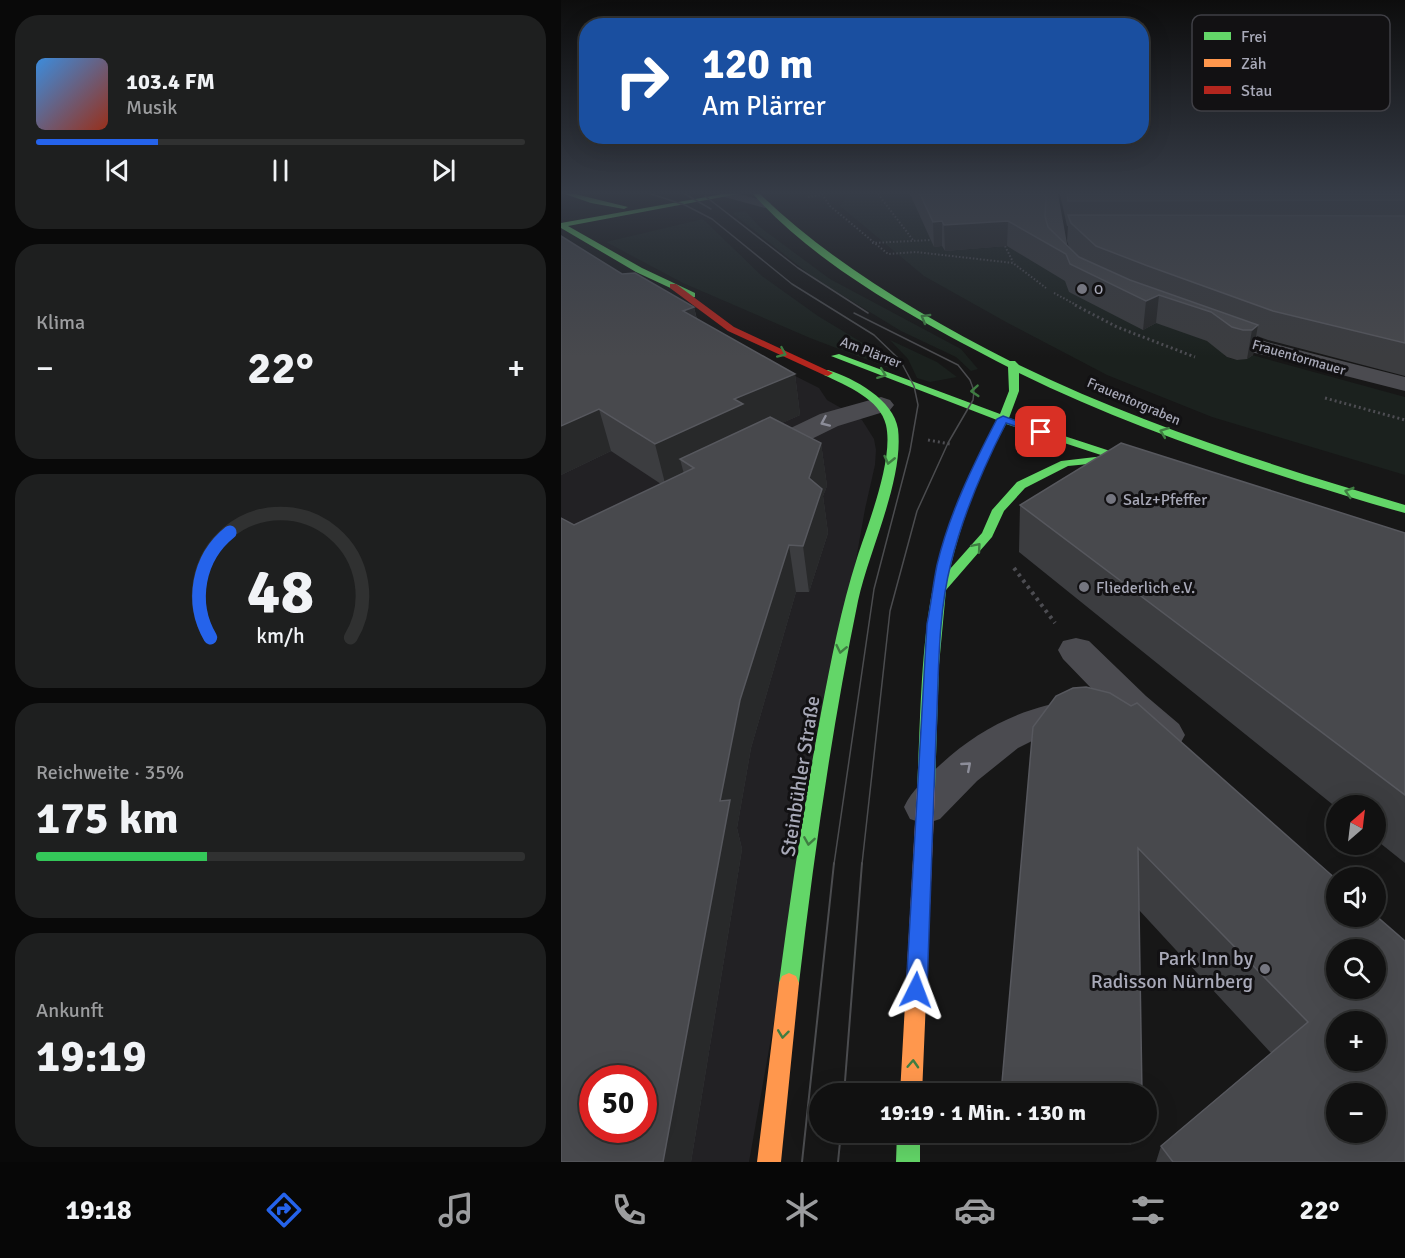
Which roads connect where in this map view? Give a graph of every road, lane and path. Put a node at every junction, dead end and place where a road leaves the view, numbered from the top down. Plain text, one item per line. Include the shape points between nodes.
1 (604, 248) edge
2 (818, 248) edge
3 (880, 248) edge
4 (1006, 248) edge
5 (1058, 248) edge
6 (1013, 263) junction
7 (1093, 282) edge
8 (673, 286) junction
9 (734, 314) dead end
10 (1198, 324) edge
11 (820, 350) dead end
12 (1202, 359) dead end
13 (1012, 363) junction
14 (1405, 384) edge
15 (996, 390) dead end
16 (974, 391) dead end
17 (1026, 391) junction
18 (936, 395) junction
19 (1315, 395) dead end
20 (1086, 399) junction
21 (896, 402) junction
22 (1003, 419) junction
23 (1405, 420) edge
24 (920, 440) dead end
25 (954, 445) dead end
26 (744, 462) edge
27 (1133, 462) junction
28 (1166, 473) edge
29 (1405, 509) edge
30 (1014, 568) dead end
31 (939, 591) junction
32 (1075, 650) joint
33 (1132, 706) junction
34 (1194, 760) edge
35 (925, 807) junction
36 (912, 1083) edge
37 (909, 1143) edge
38 (769, 1162) edge
39 (908, 1162) edge

1 - 8 main road
13 -> 2 main road, Frauentorgraben via 937,325
3 - 6 path via 888,254 916,252
4 - 6 path
5 - 7 street via 1063,258
6 - 12 path via 1083,311
8 - 9 main road
8 -> 21 main road via 729,328
10 - 14 street, Frauentormauer via 1259,347
11 -> 18 main road, Am Plärrer
13 - 17 main road
13 - 20 main road, Frauentorgraben
15 - 17 main road
16 -> 18 main road
17 - 20 main road
17 - 22 main road
18 - 21 main road
18 - 22 main road, Am Plärrer
19 - 23 path
29 -> 20 main road, Frauentorgraben via 1195,443
21 -> 26 street via 829,420
21 -> 38 main road, Steinbühler Straße via 889,416 894,440 853,592 833,686 792,954
22 - 27 main road, Am Plärrer
22 - 31 main road via 981,460 957,521
24 - 25 path
27 - 28 main road
31 -> 27 main road via 988,534 998,510 1021,485 1065,463 1095,458
30 - 32 path
31 - 35 main road
32 - 33 street
33 - 34 street
35 -> 33 street via 989,747 1036,722
36 -> 35 main road
37 - 39 main road

